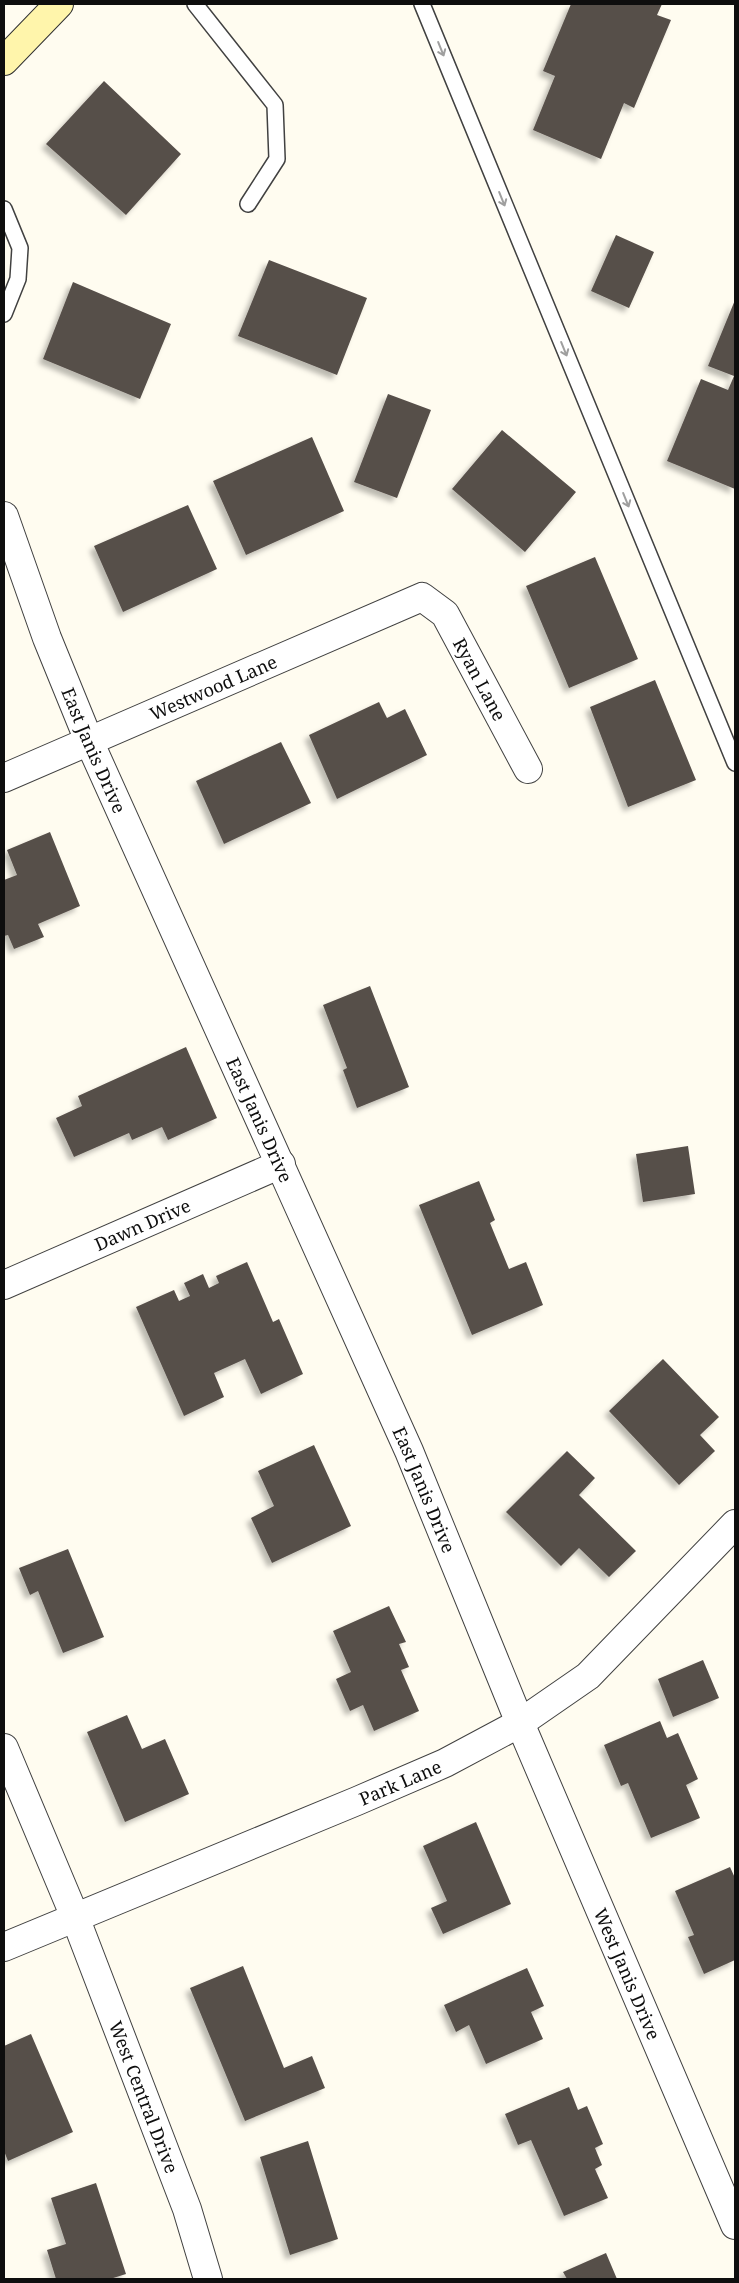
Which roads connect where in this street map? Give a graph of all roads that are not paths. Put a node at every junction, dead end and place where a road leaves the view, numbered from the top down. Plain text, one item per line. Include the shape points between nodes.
1 (59, 4) edge
2 (195, 4) edge
3 (422, 4) edge
4 (8, 48) edge
5 (248, 204) dead end
6 (4, 208) edge
7 (4, 314) edge
8 (4, 516) edge
9 (422, 597) joint
10 (89, 741) junction
11 (735, 763) edge
12 (528, 769) dead end
13 (4, 778) edge
14 (281, 1164) junction
15 (4, 1285) edge
16 (735, 1524) edge
17 (520, 1723) junction
18 (4, 1748) edge
19 (75, 1918) junction
20 (4, 1947) edge
21 (735, 2225) edge
22 (208, 2279) edge

1 - 4 street
2 - 5 lane via 275,105 277,158
3 -> 11 lane
6 - 7 lane via 20,248 18,279
8 - 10 street, East Janis Drive via 47,638
9 - 10 street, Westwood Lane
9 - 12 street, Ryan Lane via 445,614
10 - 13 street, Westwood Lane
10 - 14 street, East Janis Drive
14 - 15 street, Dawn Drive
14 - 17 street, East Janis Drive via 409,1451
16 - 17 street, Park Lane via 588,1676
17 - 19 street, Park Lane via 445,1763
17 - 21 street, West Janis Drive
18 - 19 street, West Central Drive
19 - 20 street, Park Lane
19 - 22 street, West Central Drive via 187,2209

